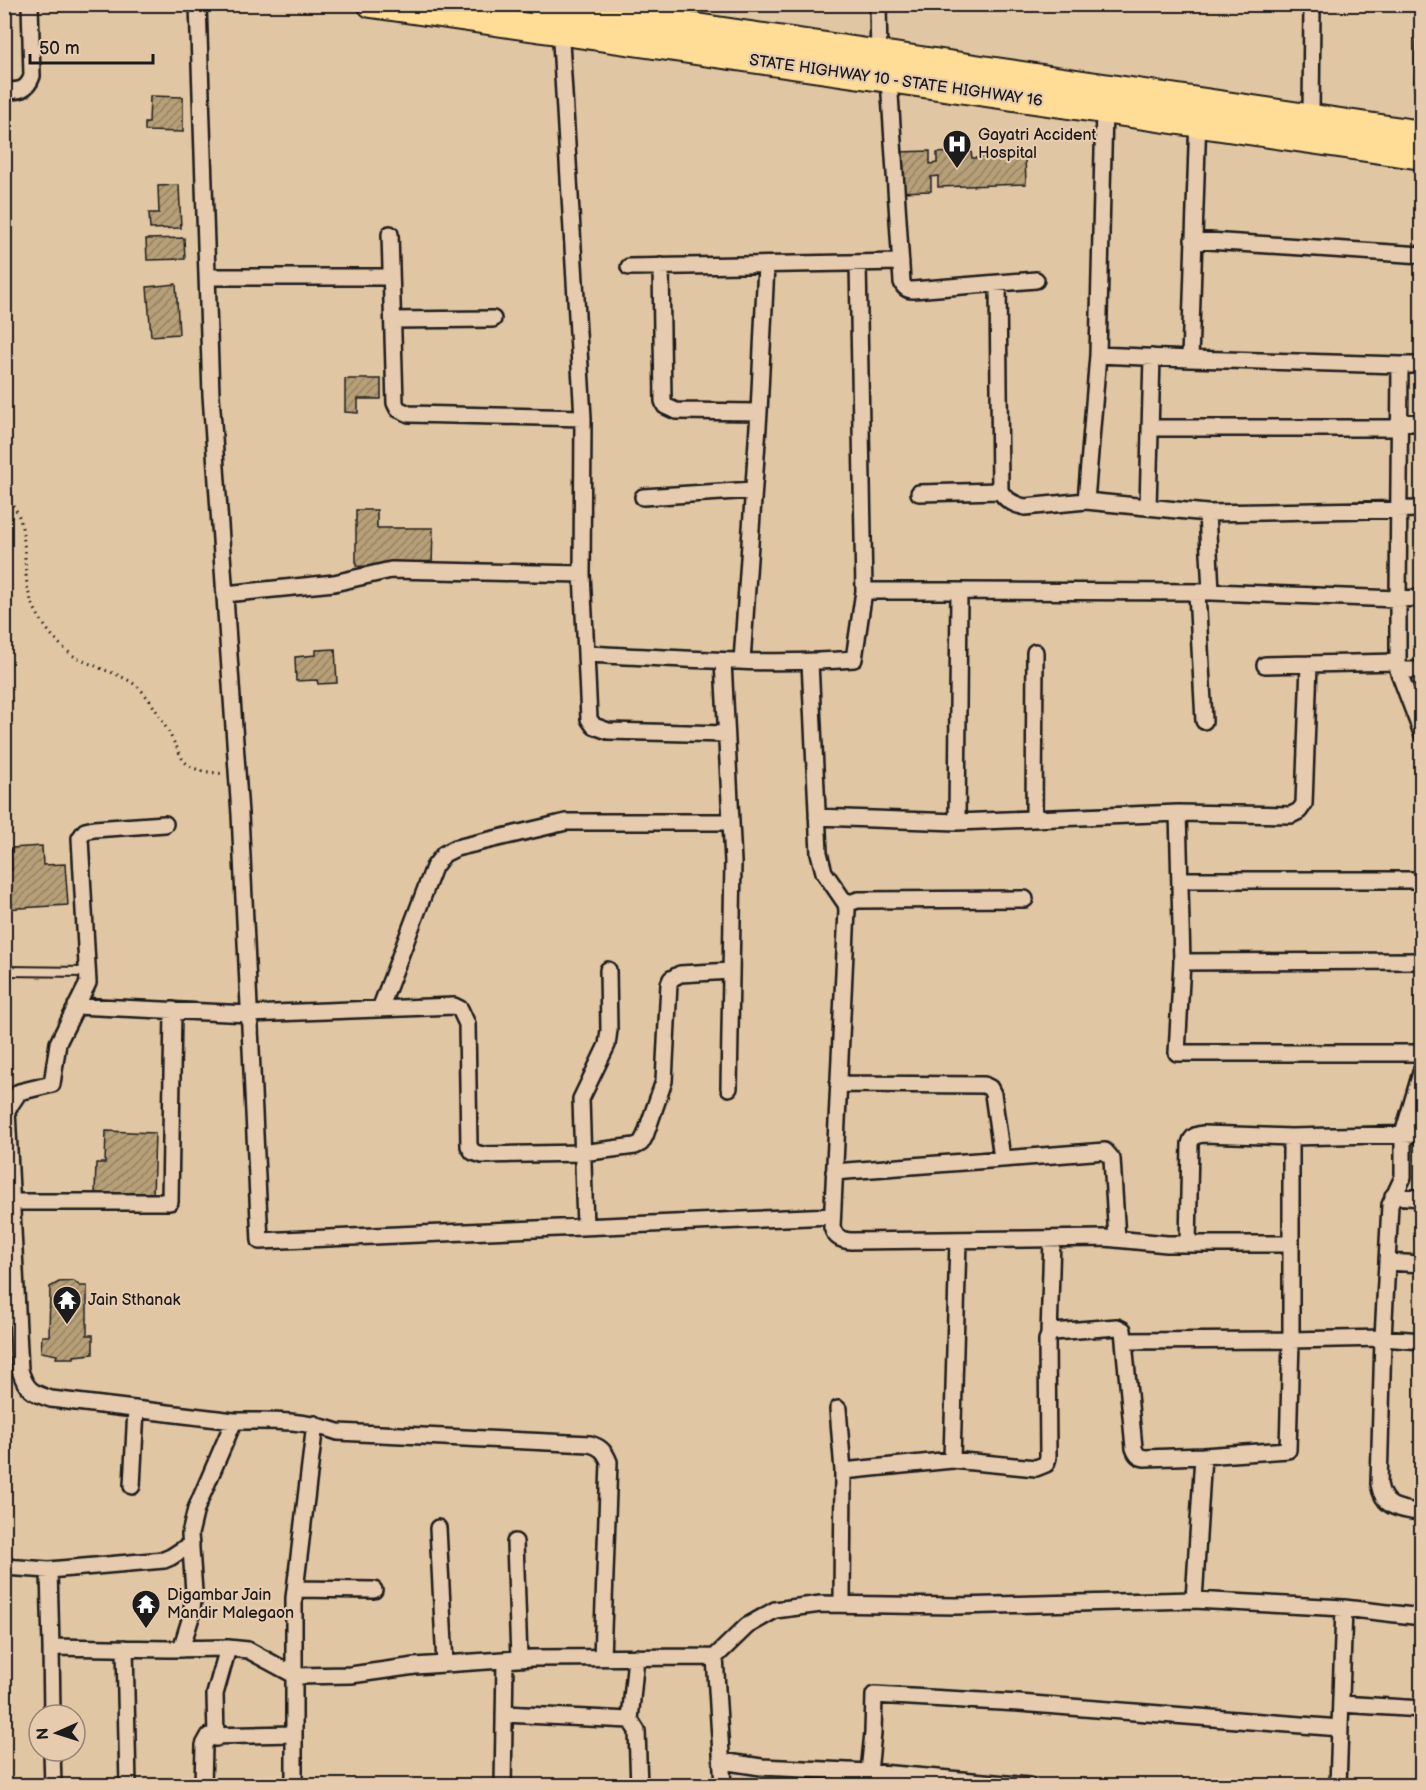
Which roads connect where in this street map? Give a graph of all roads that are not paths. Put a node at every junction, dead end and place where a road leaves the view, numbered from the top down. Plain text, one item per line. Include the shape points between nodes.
1 (30, 4) edge
2 (198, 4) edge
3 (371, 4) edge
4 (878, 4) edge
5 (1312, 4) edge
6 (549, 6) edge
7 (561, 33) junction
8 (882, 70) junction
9 (4, 91) edge
10 (1104, 111) junction
11 (1198, 113) junction
12 (1311, 117) junction
13 (1422, 134) edge
14 (1422, 156) edge
15 (390, 234) dead end
16 (1193, 240) junction
17 (1422, 255) edge
18 (901, 262) junction
19 (858, 263) junction
20 (766, 265) junction
21 (629, 267) dead end
22 (661, 267) junction
23 (207, 277) junction
24 (391, 277) junction
25 (1036, 280) dead end
26 (998, 283) junction
27 (493, 319) dead end
28 (393, 320) junction
29 (1098, 355) junction
30 (1152, 357) junction
31 (1190, 359) junction
32 (1400, 365) junction
33 (1422, 365) edge
34 (759, 412) junction
35 (583, 418) junction
36 (1422, 424) edge
37 (1399, 425) junction
38 (1150, 428) junction
39 (753, 490) junction
40 (1000, 491) junction
41 (919, 493) dead end
42 (642, 497) dead end
43 (1086, 501) junction
44 (1148, 507) junction
45 (1422, 509) edge
46 (1399, 510) junction
47 (1207, 513) junction
48 (582, 573) junction
49 (864, 591) junction
50 (959, 591) junction
51 (1204, 593) junction
52 (225, 594) junction
53 (1422, 598) edge
54 (1398, 599) junction
55 (1035, 652) dead end
56 (586, 654) junction
57 (723, 661) junction
58 (742, 661) junction
59 (810, 663) junction
60 (1309, 664) junction
61 (1265, 665) dead end
62 (1398, 666) junction
63 (1422, 670) edge
64 (1204, 721) dead end
65 (1422, 733) edge
66 (726, 734) junction
67 (1178, 813) junction
68 (817, 817) junction
69 (1034, 819) junction
70 (731, 822) junction
71 (957, 822) junction
72 (165, 824) dead end
73 (1180, 880) junction
74 (1422, 880) edge
75 (1024, 899) dead end
76 (846, 904) junction
77 (1422, 961) edge
78 (1182, 962) junction
79 (608, 970) dead end
80 (4, 971) edge
81 (731, 971) junction
82 (87, 972) junction
83 (76, 1006) junction
84 (380, 1009) junction
85 (173, 1010) junction
86 (249, 1014) junction
87 (1422, 1053) edge
88 (1422, 1069) edge
89 (838, 1084) junction
90 (729, 1088) dead end
91 (12, 1091) edge
92 (1403, 1134) junction
93 (1422, 1134) edge
94 (1291, 1137) junction
95 (582, 1153) junction
96 (1002, 1158) junction
97 (834, 1172) junction
98 (1393, 1196) junction
99 (1422, 1198) edge
100 (8, 1204) edge
101 (832, 1216) junction
102 (585, 1227) junction
103 (1052, 1239) junction
104 (1117, 1239) junction
105 (958, 1240) junction
106 (1188, 1244) junction
107 (1291, 1244) junction
108 (1387, 1262) junction
109 (1422, 1264) edge
110 (1049, 1335) junction
111 (1383, 1338) junction
112 (1291, 1340) junction
113 (1125, 1341) junction
114 (1422, 1341) edge
115 (136, 1409) junction
116 (838, 1409) dead end
117 (234, 1420) junction
118 (315, 1424) junction
119 (1203, 1456) junction
120 (952, 1460) junction
121 (843, 1471) junction
122 (132, 1485) dead end
123 (1422, 1513) edge
124 (438, 1528) dead end
125 (516, 1542) dead end
126 (190, 1544) junction
127 (4, 1567) edge
128 (49, 1570) junction
129 (295, 1589) junction
130 (374, 1590) dead end
131 (1194, 1599) junction
132 (843, 1604) junction
133 (1344, 1608) junction
134 (1422, 1617) edge
135 (51, 1647) junction
136 (125, 1648) junction
137 (228, 1648) junction
138 (182, 1649) junction
139 (636, 1657) junction
140 (715, 1657) junction
141 (602, 1658) junction
142 (512, 1660) junction
143 (445, 1664) junction
144 (294, 1674) junction
145 (52, 1703) edge
146 (1341, 1704) junction
147 (1422, 1709) edge
148 (504, 1714) junction
149 (630, 1720) junction
150 (1340, 1728) junction
151 (294, 1734) junction
152 (216, 1737) junction
153 (722, 1761) junction
154 (52, 1763) edge
155 (869, 1779) edge
156 (950, 1782) edge
157 (52, 1785) edge
158 (128, 1785) edge
159 (202, 1785) edge
160 (294, 1785) edge
161 (503, 1785) edge
162 (639, 1785) edge
163 (723, 1785) edge
164 (1029, 1785) edge
165 (1338, 1785) edge

1 - 9 street via 30,83 18,91
2 - 23 street
3 - 7 highway, STATE HIGHWAY 10 - STATE HIGHWAY 16
4 - 8 street
5 - 12 street
6 - 7 street
6 - 8 highway, STATE HIGHWAY 10 - STATE HIGHWAY 16
7 - 8 highway, STATE HIGHWAY 10 - STATE HIGHWAY 16
7 - 35 street
8 - 10 highway, STATE HIGHWAY 10 - STATE HIGHWAY 16
8 - 11 highway, STATE HIGHWAY 10 - STATE HIGHWAY 16
8 - 18 street
10 - 11 highway, STATE HIGHWAY 10 - STATE HIGHWAY 16
10 - 29 street
11 - 12 highway, STATE HIGHWAY 10 - STATE HIGHWAY 16
11 - 14 highway, STATE HIGHWAY 10 - STATE HIGHWAY 16
11 - 16 street
12 - 13 highway, STATE HIGHWAY 10 - STATE HIGHWAY 16
15 - 24 street
16 - 17 street
16 - 31 street
18 - 19 street
18 - 26 street via 902,282 908,290
19 - 20 street
19 - 49 street
20 - 22 street
20 - 34 street
21 - 22 street
22 - 34 street via 665,406 676,411
23 - 24 street
23 - 52 street
24 - 28 street
25 - 26 street
26 - 40 street
27 - 28 street
28 - 35 street via 398,409 409,414
29 - 30 street
29 - 43 street
30 - 31 street
30 - 38 street
31 - 32 street
32 - 33 street
32 - 37 street
34 - 39 street
35 - 48 street
36 - 37 street
37 - 38 street
37 - 46 street
38 - 44 street
39 - 42 street
39 - 58 street
40 - 41 street
40 - 43 street via 1010,501 1025,507
43 - 44 street
44 - 47 street
45 - 46 street
46 - 47 street
46 - 54 street
47 - 51 street
48 - 52 street via 391,570 334,583
48 - 56 street
49 - 50 street
49 - 59 street via 854,659
50 - 51 street
50 - 71 street
51 - 54 street
51 - 64 street
52 - 86 street
53 - 54 street
54 - 62 street
55 - 69 street
56 - 57 street
56 - 66 street via 590,719 594,726 608,731
57 - 58 street
57 - 66 street
58 - 59 street
59 - 68 street
60 - 61 street
60 - 62 street
60 - 67 street via 1304,804 1299,811 1291,815
62 - 63 street
62 - 65 street
66 - 70 street
67 - 69 street
67 - 73 street
68 - 71 street
68 - 76 street via 824,872
69 - 71 street
70 - 81 street
70 - 84 street via 566,822 444,854 434,867
72 - 82 street via 94,829 85,831 80,838
73 - 74 street
73 - 78 street
75 - 76 street via 858,900
76 - 89 street
77 - 78 street
78 - 87 street via 1177,1053
79 - 95 street via 608,1038 580,1099
80 - 82 lane
81 - 90 street
81 - 95 street via 680,974 671,979 664,1081 645,1136 635,1146
82 - 83 street via 88,983
83 - 85 street
83 - 91 street via 58,1043 52,1084
84 - 86 street
84 - 95 street via 460,1009 467,1024 469,1146 473,1152
85 - 86 street
85 - 100 street via 170,1202
86 - 102 street via 260,1241
88 - 92 street
89 - 96 street via 984,1085 993,1094
89 - 97 street
91 - 100 street via 7,1110
92 - 93 street
92 - 94 street
92 - 98 street via 1403,1177
94 - 106 street via 1203,1134 1191,1139
94 - 107 street
95 - 102 street
96 - 97 street
96 - 104 street via 1099,1151 1109,1154
97 - 101 street
98 - 99 street
98 - 108 street
100 - 115 street via 20,1370 25,1384 36,1394 51,1399
101 - 102 street
101 - 105 street via 834,1235 842,1240
103 - 104 street
103 - 105 street
103 - 110 street
104 - 106 street
105 - 120 street
106 - 107 street
107 - 112 street
108 - 109 street
108 - 111 street
110 - 113 street via 1117,1327 1123,1330
110 - 120 street via 1046,1464 1036,1468
111 - 112 street
111 - 114 street
111 - 123 street via 1381,1493 1393,1507
112 - 113 street
112 - 119 street via 1288,1450
113 - 119 street via 1136,1453 1145,1458
115 - 117 street
115 - 122 street
116 - 121 street
117 - 118 street
117 - 126 street via 195,1509
118 - 129 street
118 - 141 street via 338,1432 599,1447 609,1462
119 - 131 street
120 - 121 street
121 - 132 street
124 - 143 street
125 - 142 street
126 - 128 street via 164,1560
126 - 138 street via 194,1592
127 - 128 street
128 - 135 street
129 - 130 street
129 - 144 street
131 - 132 street via 956,1606
131 - 133 street
132 - 140 street via 775,1610 747,1626
133 - 134 street
133 - 146 street
135 - 136 street
135 - 145 street
136 - 138 street
136 - 158 street
137 - 138 street
137 - 144 street via 248,1650
137 - 152 street via 215,1694
139 - 140 street
139 - 141 street
139 - 149 street
140 - 153 street
141 - 142 street
142 - 143 street
142 - 148 street
143 - 144 street via 351,1675
144 - 151 street
146 - 147 street
146 - 150 street
148 - 149 street
148 - 161 street
149 - 162 street via 637,1731
150 - 155 street via 874,1695
150 - 165 street
151 - 152 street
151 - 160 street
152 - 159 street via 206,1740
153 - 155 street
153 - 163 street
154 - 157 street
155 - 156 street
156 - 164 street

